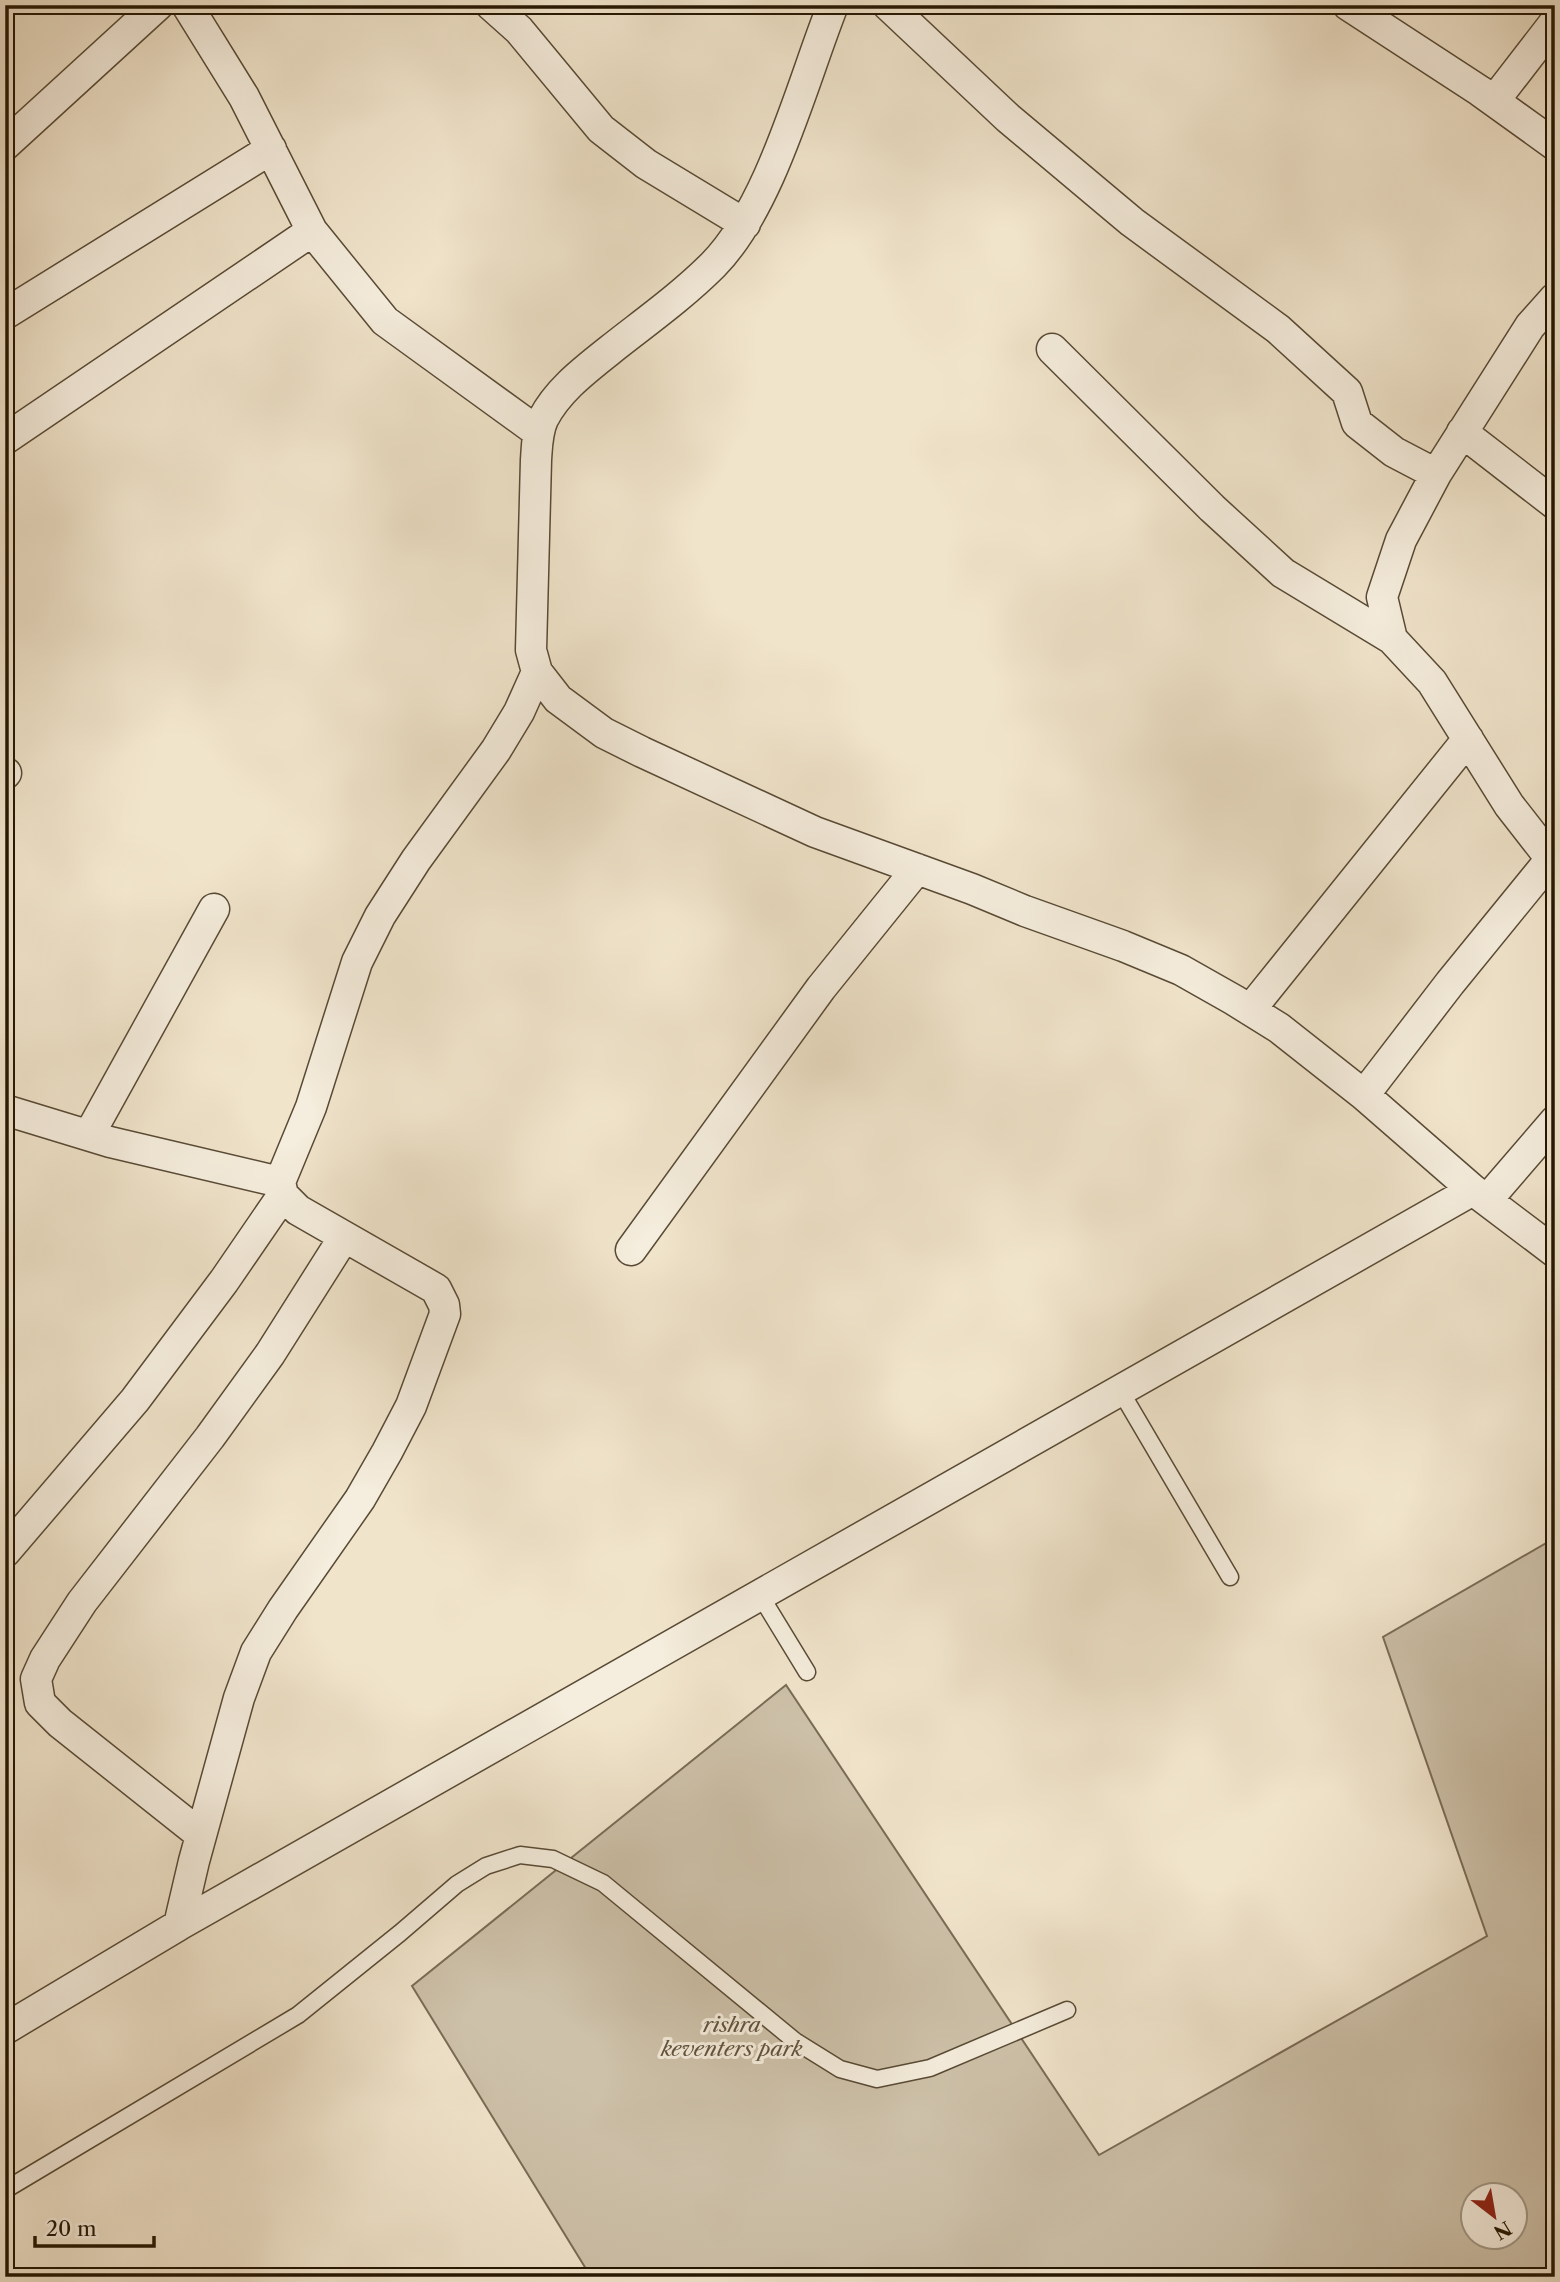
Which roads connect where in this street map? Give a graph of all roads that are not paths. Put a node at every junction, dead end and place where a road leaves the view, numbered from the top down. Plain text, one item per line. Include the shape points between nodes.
1 (158, 5) edge
2 (187, 5) edge
3 (491, 5) edge
4 (833, 5) edge
5 (888, 5) edge
6 (1360, 8) edge
7 (1555, 22) edge
8 (1494, 101) junction
9 (5, 145) edge
10 (1555, 145) edge
11 (271, 149) junction
12 (744, 225) junction
13 (312, 231) junction
14 (1555, 298) edge
15 (5, 314) edge
16 (1052, 349) dead end
17 (538, 432) junction
18 (1462, 432) junction
19 (5, 439) edge
20 (1436, 474) junction
21 (1555, 505) edge
22 (1392, 639) junction
23 (537, 672) junction
24 (1468, 739) junction
25 (1553, 862) edge
26 (917, 869) junction
27 (214, 909) dead end
28 (1250, 1010) junction
29 (1364, 1096) junction
30 (5, 1110) edge
31 (1555, 1121) edge
32 (89, 1135) junction
33 (281, 1189) junction
34 (1480, 1195) junction
35 (344, 1237) junction
36 (631, 1250) dead end
37 (1555, 1251) edge
38 (1120, 1390) junction
39 (5, 1552) edge
40 (1230, 1577) dead end
41 (760, 1595) junction
42 (807, 1672) dead end
43 (201, 1835) junction
44 (179, 1925) junction
45 (1067, 2010) dead end
46 (5, 2029) edge
47 (5, 2190) edge

1 - 9 street
2 - 11 street
3 - 12 street via 519,30 601,129 646,164
4 - 12 street via 777,158
5 - 20 street via 1009,118 1132,222 1278,329 1347,392 1357,423 1394,452
6 - 8 street
7 - 8 street
8 - 10 street
11 - 13 street
11 - 15 street
12 - 17 street via 714,264 558,396
13 - 17 street via 385,321
13 - 19 street
14 - 18 street via 1530,326
16 - 22 street via 1283,573
17 - 23 street via 531,650
18 - 20 street
18 - 21 street
20 - 22 street via 1401,540 1382,597
22 - 24 street via 1432,682
23 - 26 street via 558,699 614,738 815,832
23 - 33 street via 519,712 416,860 357,962
24 - 25 street via 1509,805
24 - 28 street
25 - 29 street via 1450,983
26 - 28 street via 1133,950
26 - 36 street via 821,988
27 - 32 street
28 - 29 street
29 - 34 street
30 - 32 street
31 - 34 street
32 - 33 street
33 - 35 street via 298,1210
33 - 39 street via 224,1281 135,1400
34 - 37 street
34 - 38 street
35 - 43 street via 436,1289 444,1305 443,1325 411,1406 360,1500 256,1652
35 - 43 street via 270,1354 82,1602 36,1679 40,1703 60,1723
38 - 40 lane
38 - 41 street
41 - 42 lane
41 - 44 street
43 - 44 street
44 - 46 street
45 - 47 lane via 930,2068 877,2079 840,2069 794,2041 603,1883 553,1858 520,1855 486,1866 457,1884 298,2015

